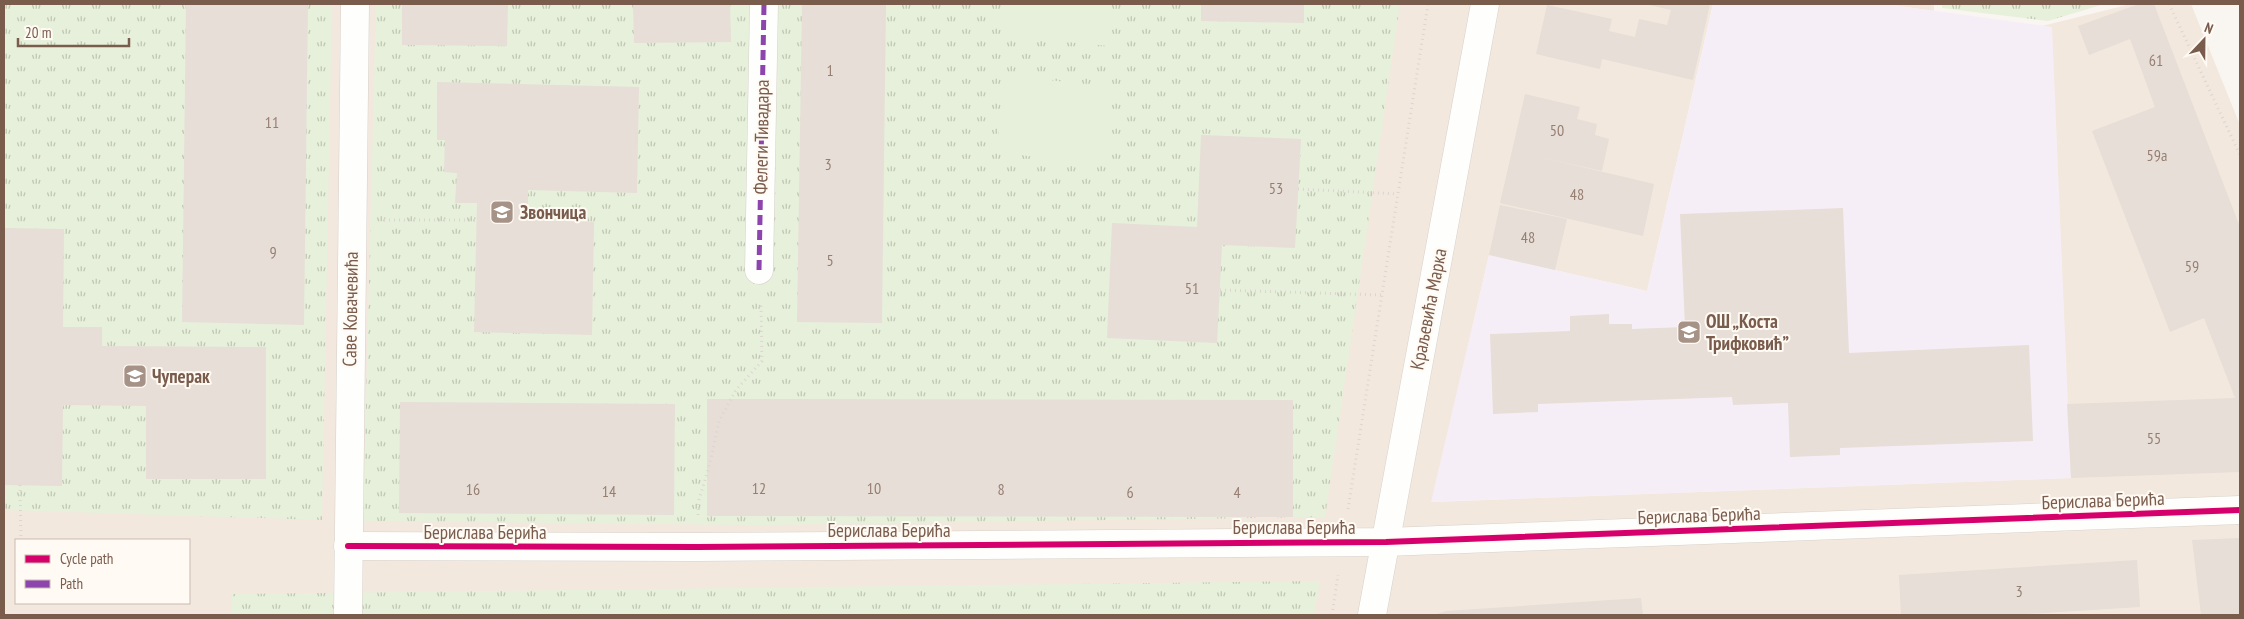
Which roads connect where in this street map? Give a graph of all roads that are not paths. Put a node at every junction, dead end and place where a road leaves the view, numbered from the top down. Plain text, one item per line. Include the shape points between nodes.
1 (355, 4) edge
2 (764, 4) edge
3 (1485, 4) edge
4 (759, 270) road end
5 (2240, 510) edge
6 (1386, 542) junction
7 (348, 546) junction
8 (348, 615) edge
9 (1372, 615) edge

1 - 7 street, Саве Ковачевића
2 - 4 street, Фелеги Тивадара
3 - 6 street, Краљевића Марка
5 - 6 street, Берислава Берића
6 - 7 street, Берислава Берића
6 - 9 street, Краљевића Марка
7 - 8 street, Саве Ковачевића

